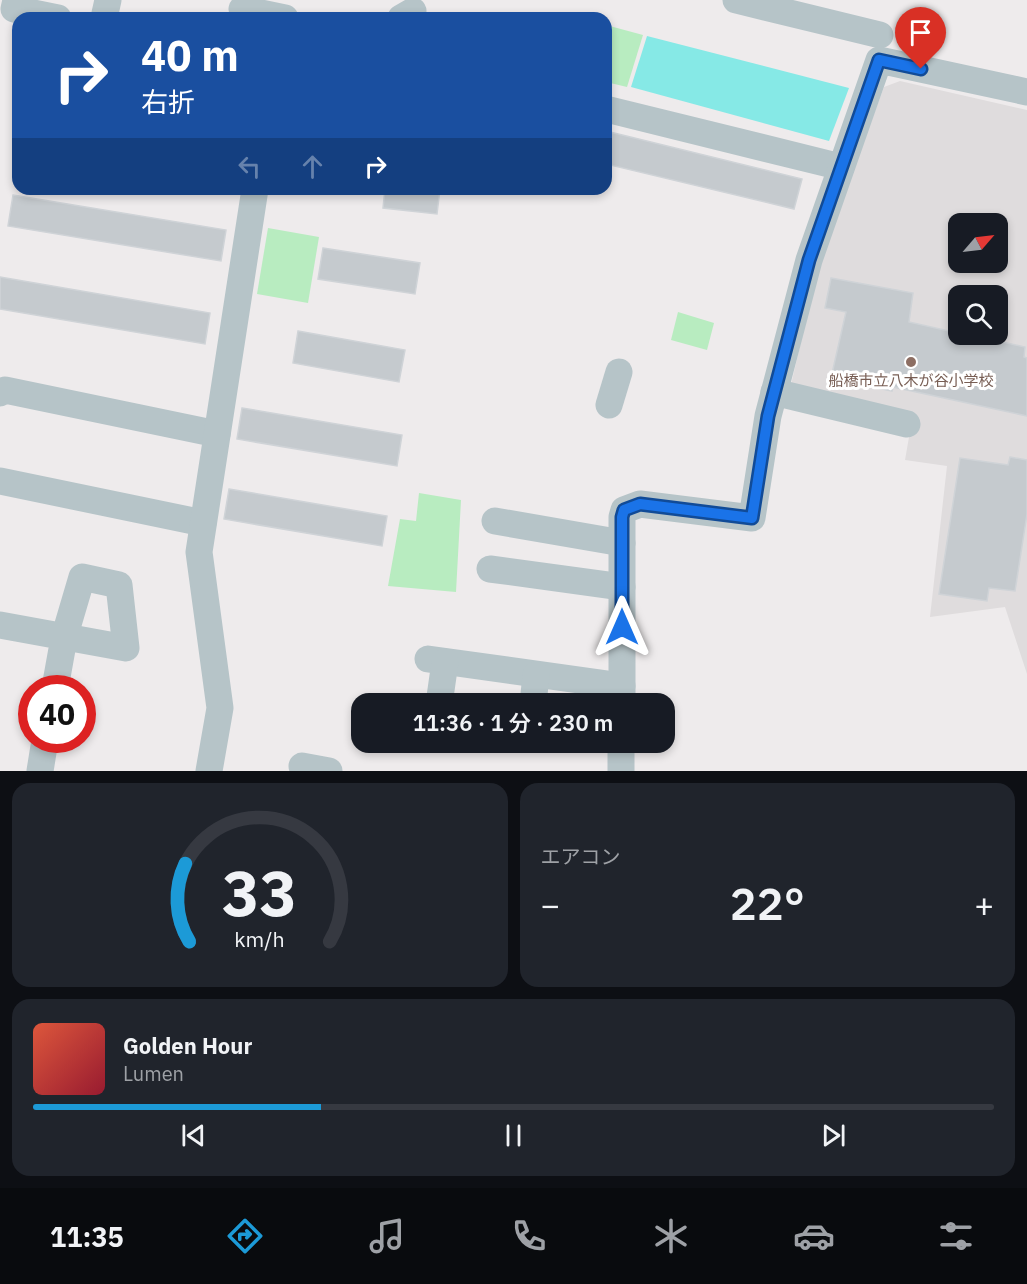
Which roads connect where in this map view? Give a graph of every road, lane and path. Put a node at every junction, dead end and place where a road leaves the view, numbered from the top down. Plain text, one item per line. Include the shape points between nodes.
1 (16, 0) edge
2 (736, 0) edge
3 (29, 12) edge
4 (879, 47) junction
5 (1027, 92) edge
6 (612, 110) edge
7 (841, 167) junction
8 (254, 195) edge
9 (619, 372) dead end
10 (774, 392) junction
11 (0, 393) edge
12 (609, 405) dead end
13 (907, 424) dead end
14 (217, 434) junction
15 (0, 481) edge
16 (495, 521) dead end
17 (203, 523) junction
18 (622, 543) junction
19 (490, 569) dead end
20 (622, 587) junction
21 (0, 625) edge
22 (57, 675) edge
23 (536, 675) junction
24 (438, 693) edge
25 (534, 693) edge
26 (613, 693) edge
27 (622, 693) edge
28 (43, 753) edge
29 (621, 753) edge
30 (302, 766) dead end
31 (40, 771) edge
32 (209, 771) edge
33 (329, 771) edge
34 (621, 771) edge

1 - 3 street via 14,9
2 - 4 street
4 - 5 street
4 - 7 street
6 - 7 street
7 - 10 street via 809,260
8 - 14 street
9 - 12 street
10 - 13 street
10 - 18 street via 752,518 640,504 624,510
11 - 14 street via 5,390
14 - 17 street
15 - 17 street
16 - 18 street
17 - 32 street via 199,552 220,708
18 - 20 street
19 - 20 street
20 - 27 street
21 - 22 street via 64,638
23 - 24 street via 437,661
23 - 25 street
23 - 26 street
28 - 31 street
29 - 34 street
30 - 33 street

